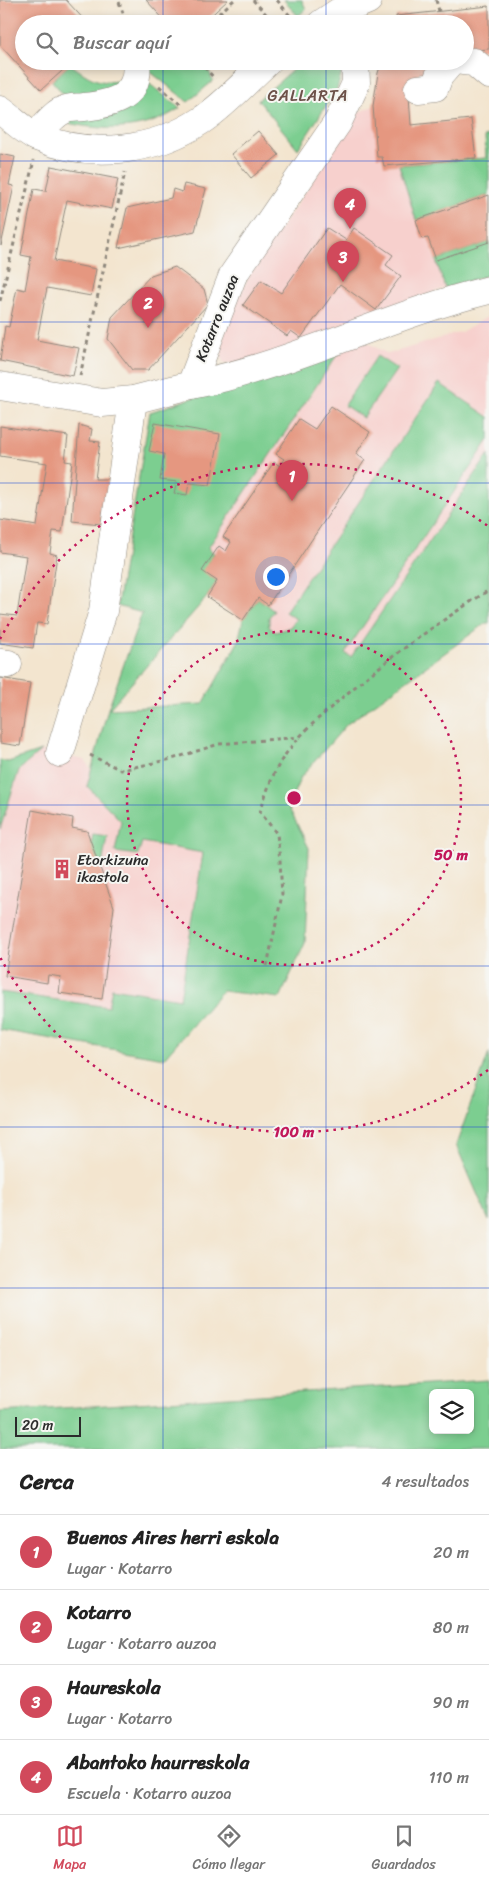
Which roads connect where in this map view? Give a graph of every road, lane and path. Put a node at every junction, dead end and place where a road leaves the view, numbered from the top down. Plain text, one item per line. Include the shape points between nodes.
1 (234, 0) edge
2 (253, 0) edge
3 (277, 0) edge
4 (368, 0) edge
5 (436, 0) edge
6 (120, 2) dead end
7 (439, 11) dead end
8 (124, 15) edge
9 (217, 15) edge
10 (267, 15) edge
11 (288, 15) edge
12 (342, 15) edge
13 (474, 62) edge
14 (137, 70) edge
15 (207, 70) edge
16 (258, 70) edge
17 (355, 70) edge
18 (444, 70) edge
19 (489, 75) edge
20 (220, 84) dead end
21 (418, 89) dead end
22 (0, 110) edge
23 (36, 144) junction
24 (126, 164) dead end
25 (489, 290) edge
26 (0, 301) edge
27 (78, 384) dead end
28 (191, 385) junction
29 (0, 386) edge
30 (133, 400) junction
31 (489, 590) edge
32 (300, 737) junction
33 (60, 753) dead end
34 (90, 755) dead end
35 (268, 966) dead end

1 - 9 path
2 - 10 path
3 - 11 path
4 - 12 street
5 - 7 path
6 - 8 path
13 - 19 street
14 - 23 street via 134,87 122,97 104,104 63,110
15 - 20 path
16 - 23 street via 204,119 156,142 115,150
17 - 28 street, Kotarro auzoa via 356,83 338,122 233,274
18 - 21 street via 435,87
22 - 23 street
23 - 26 path
24 - 27 path
25 - 28 street via 400,316 230,377
28 - 30 street
29 - 30 street via 102,403
30 - 33 street via 103,611
31 - 32 path via 385,662
32 - 34 path via 219,744 121,770
32 - 35 path via 287,751 269,782 260,812 277,834 282,895

